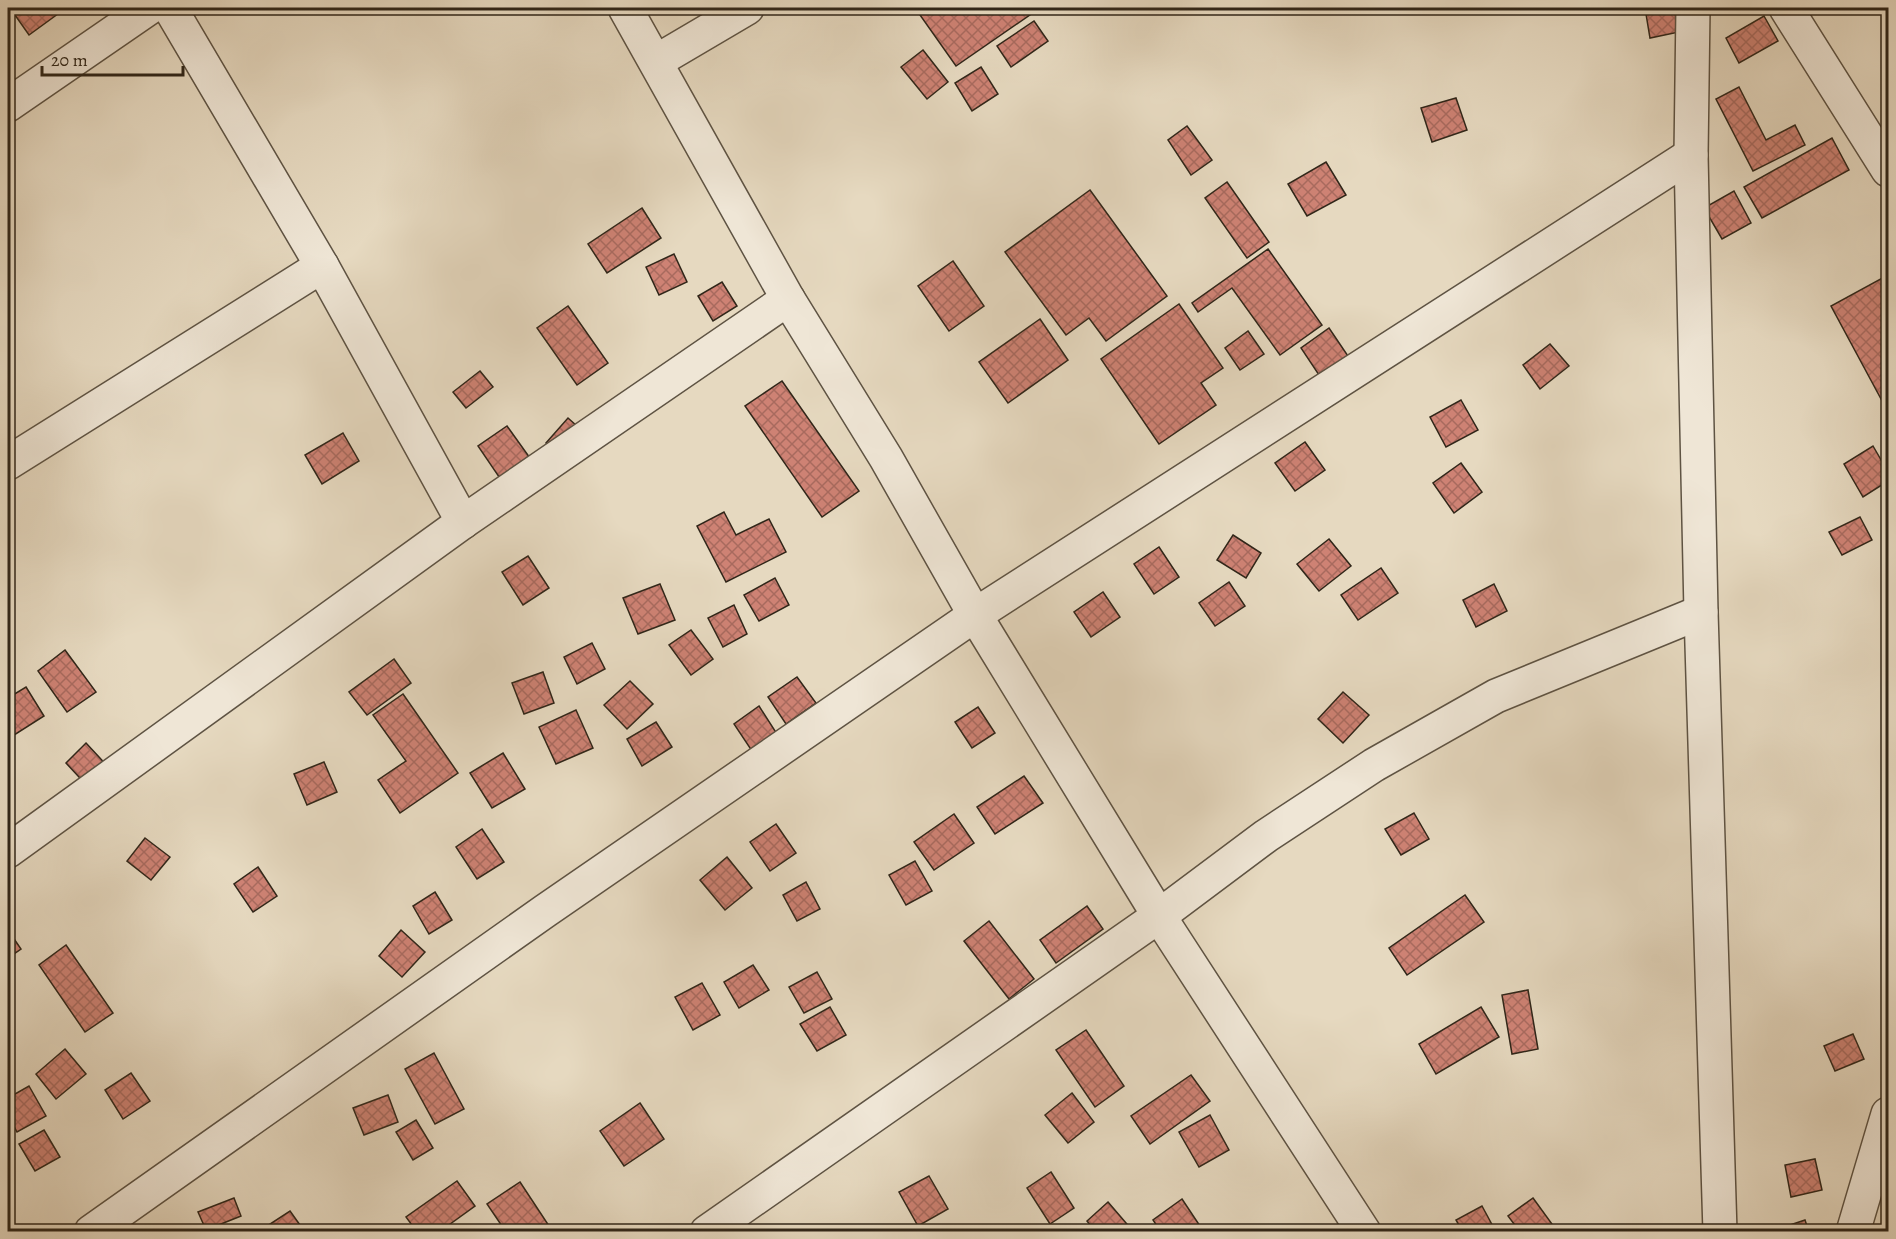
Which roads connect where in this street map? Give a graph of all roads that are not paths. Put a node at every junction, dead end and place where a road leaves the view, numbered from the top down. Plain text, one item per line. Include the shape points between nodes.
1 (149, 8) edge
2 (170, 8) edge
3 (625, 8) edge
4 (747, 8) edge
5 (1692, 8) edge
6 (1786, 8) edge
7 (657, 62) junction
8 (8, 105) edge
9 (1691, 155) junction
10 (1888, 170) edge
11 (322, 266) junction
12 (788, 299) junction
13 (8, 463) edge
14 (462, 522) junction
15 (1701, 612) junction
16 (975, 615) junction
17 (8, 851) edge
18 (1159, 915) junction
19 (1888, 1114) edge
20 (1364, 1231) edge
21 (91, 1232) edge
22 (707, 1232) edge
23 (1720, 1232) edge
24 (1853, 1232) edge

1 - 8 street
2 - 11 street
3 - 7 street
4 - 7 street
5 - 9 street
6 - 10 street
7 - 12 street
9 - 15 street
9 - 16 street
11 - 13 street
11 - 14 street
12 - 14 street
12 - 16 street via 886,458
14 - 17 street
15 - 18 street via 1496,696 1374,765 1266,836
15 - 23 street
16 - 18 street
16 - 21 street via 545,911
18 - 20 street
18 - 22 street
19 - 24 street

